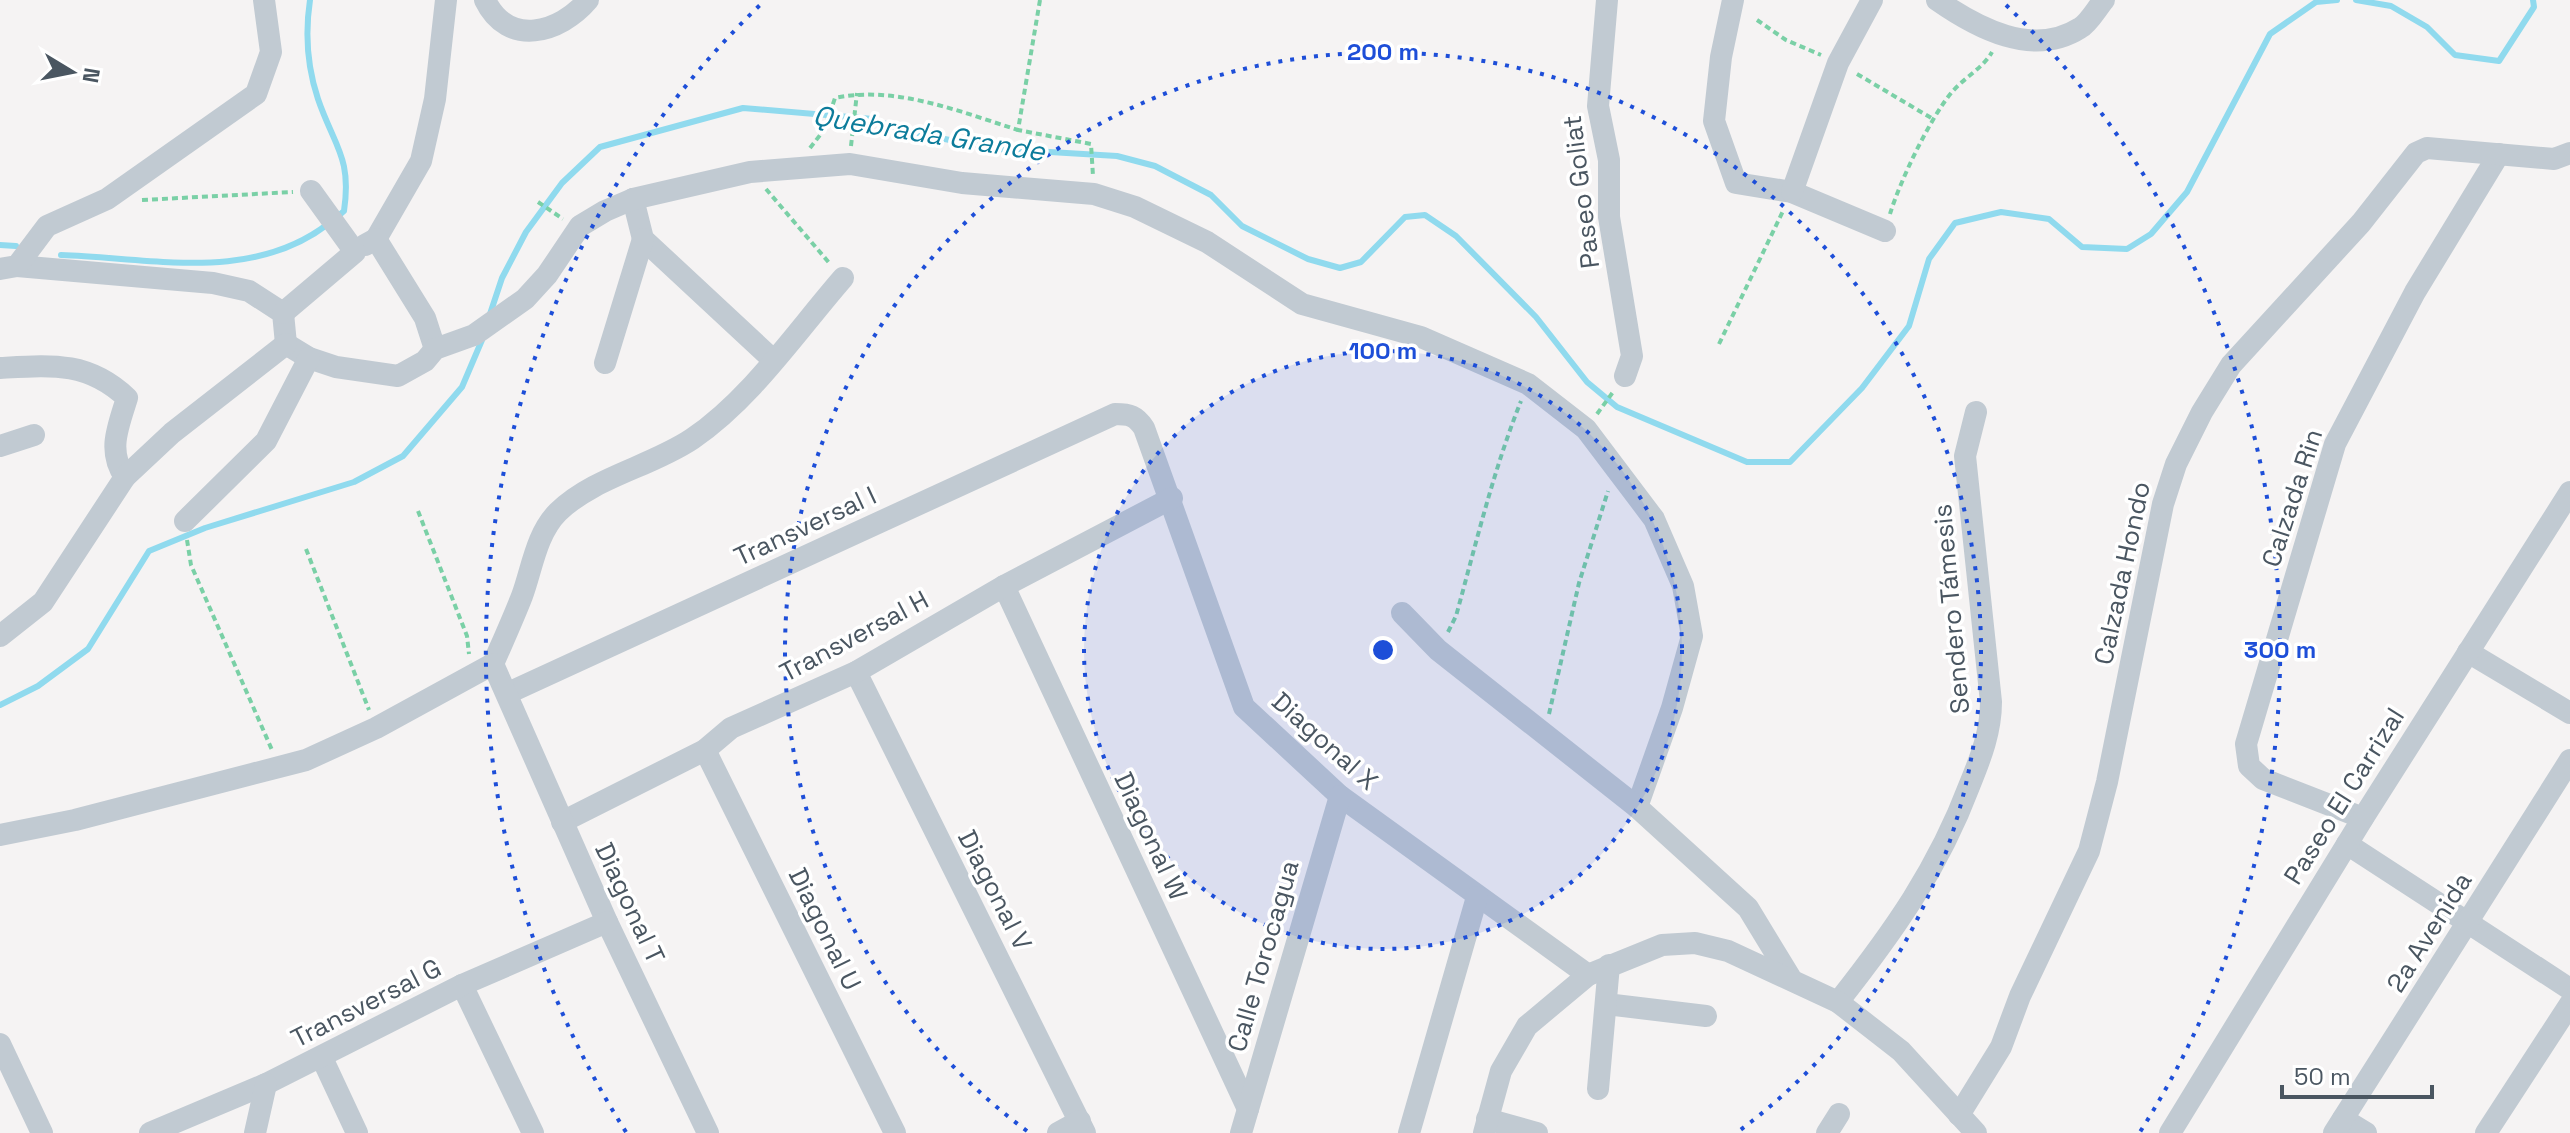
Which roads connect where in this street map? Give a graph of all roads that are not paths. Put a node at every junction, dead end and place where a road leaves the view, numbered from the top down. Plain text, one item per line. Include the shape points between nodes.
1 (264, 0) edge
2 (446, 0) edge
3 (485, 0) edge
4 (588, 0) edge
5 (1607, 0) edge
6 (1733, 0) edge
7 (1872, 0) edge
8 (1937, 0) edge
9 (2104, 0) edge
10 (2570, 153) edge
11 (2499, 154) junction
12 (311, 191) road end
13 (1792, 192) junction
14 (633, 199) junction
15 (1885, 231) road end
16 (376, 239) junction
17 (643, 239) junction
18 (355, 252) junction
19 (8, 267) edge
20 (843, 278) road end
21 (283, 313) junction
22 (286, 344) junction
23 (435, 349) junction
24 (309, 358) junction
25 (772, 359) junction
26 (605, 363) dead end
27 (0, 368) edge
28 (1625, 376) road end
29 (1976, 412) dead end
30 (1127, 414) joint
31 (34, 435) dead end
32 (0, 446) edge
33 (125, 477) junction
34 (2570, 492) edge
35 (1172, 498) junction
36 (185, 521) dead end
37 (1004, 586) junction
38 (1402, 613) dead end
39 (0, 636) edge
40 (2468, 652) junction
41 (493, 664) junction
42 (856, 672) junction
43 (508, 693) junction
44 (2570, 713) edge
45 (705, 750) junction
46 (2570, 760) edge
47 (1340, 796) junction
48 (1637, 807) junction
49 (2363, 818) junction
50 (562, 822) junction
51 (0, 835) edge
52 (2347, 844) junction
53 (1477, 897) junction
54 (607, 922) junction
55 (2468, 923) junction
56 (1609, 965) junction
57 (1588, 975) junction
58 (1790, 977) junction
59 (462, 985) junction
60 (2570, 989) edge
61 (1838, 1002) junction
62 (1606, 1004) junction
63 (2570, 1004) edge
64 (1706, 1016) dead end
65 (0, 1044) edge
66 (322, 1058) junction
67 (266, 1084) junction
68 (1598, 1089) dead end
69 (1248, 1109) junction
70 (1959, 1115) junction
71 (1486, 1126) edge
72 (2338, 1126) edge
73 (1082, 1127) edge
74 (42, 1133) edge
75 (150, 1133) edge
76 (255, 1133) edge
77 (357, 1133) edge
78 (533, 1133) edge
79 (708, 1133) edge
80 (895, 1133) edge
81 (1058, 1133) edge
82 (1241, 1133) edge
83 (1409, 1133) edge
84 (1537, 1133) edge
85 (1976, 1133) edge
86 (2170, 1133) edge
87 (2366, 1133) edge
88 (2486, 1133) edge

1 - 19 street via 271,52 256,94 107,199 47,226
2 - 16 street via 435,99 421,161
3 - 4 street via 499,19 538,33 565,21
5 - 28 street, Paseo Goliat via 1598,106 1609,160 1609,217 1632,356
6 - 13 street via 1714,121 1724,155 1736,183
7 - 13 street via 1838,63
8 - 9 street via 2001,36 2036,42 2081,28
10 - 11 street, Calzada Hondo via 2554,159
11 - 49 street, Calzada Rin via 2415,292 2335,444 2246,744 2249,766 2263,779
11 - 70 street, Calzada Hondo via 2427,148 2416,153 2361,223 2231,365 2202,412 2176,464 2158,522 2089,851 2001,1047
12 - 18 street
13 - 15 street
14 - 17 street
14 - 23 street via 580,226 525,299 474,335
14 - 48 street via 750,172 850,164 962,183 1094,194 1135,207 1207,242 1302,304 1421,337 1528,384 1586,429 1616,466 1654,519 1683,586 1692,636
16 - 18 street
16 - 23 street via 425,318
17 - 25 street
17 - 26 street
18 - 21 street
19 - 21 street via 213,283 249,291
20 - 25 street
21 - 22 street
22 - 24 street
22 - 33 street
23 - 24 street via 425,361 389,377
24 - 36 street via 266,441
25 - 41 street via 726,412 691,439 588,490 556,513 540,539
27 - 33 street via 58,364 106,378 127,398 116,434 115,462
29 - 61 street, Sendero Támesis via 1965,456 1991,702 1987,736 1942,853 1898,925
30 - 35 street, Diagonal X via 1144,428
30 - 43 street, Transversal I via 1115,414
31 - 32 street
33 - 39 street via 43,602
34 - 40 street, Paseo El Carrizal
35 - 37 street, Transversal H
35 - 47 street, Diagonal X via 1244,707
37 - 42 street, Transversal H
37 - 69 street, Diagonal W
38 - 48 street via 1438,650
40 - 44 street
40 - 49 street, Paseo El Carrizal
41 - 43 street, Diagonal T
41 - 51 street via 306,760
42 - 45 street, Transversal H via 731,728
42 - 73 street, Diagonal V
43 - 50 street, Diagonal T
45 - 50 street, Transversal H
45 - 80 street, Diagonal U
46 - 55 street, 2a Avenida
47 - 53 street, Diagonal X
47 - 69 street, Calle Torocagua
48 - 58 street via 1748,908
49 - 52 street, Paseo El Carrizal
50 - 54 street, Diagonal T
52 - 55 street
52 - 86 street, Paseo El Carrizal
53 - 57 street, Diagonal X
53 - 83 street
54 - 59 street, Transversal G
54 - 79 street, Diagonal T
55 - 60 street
55 - 72 street, 2a Avenida
56 - 57 street
56 - 58 street via 1662,945 1695,943
56 - 62 street
57 - 71 street via 1527,1026 1501,1071
58 - 61 street
59 - 66 street, Transversal G
59 - 78 street
61 - 70 street via 1901,1051
62 - 64 street
62 - 68 street
63 - 88 street
65 - 74 street
66 - 67 street, Transversal G
66 - 77 street
67 - 75 street, Transversal G
67 - 76 street
69 - 82 street, Calle Torocagua
70 - 85 street
71 - 84 street
72 - 87 street
73 - 81 street

